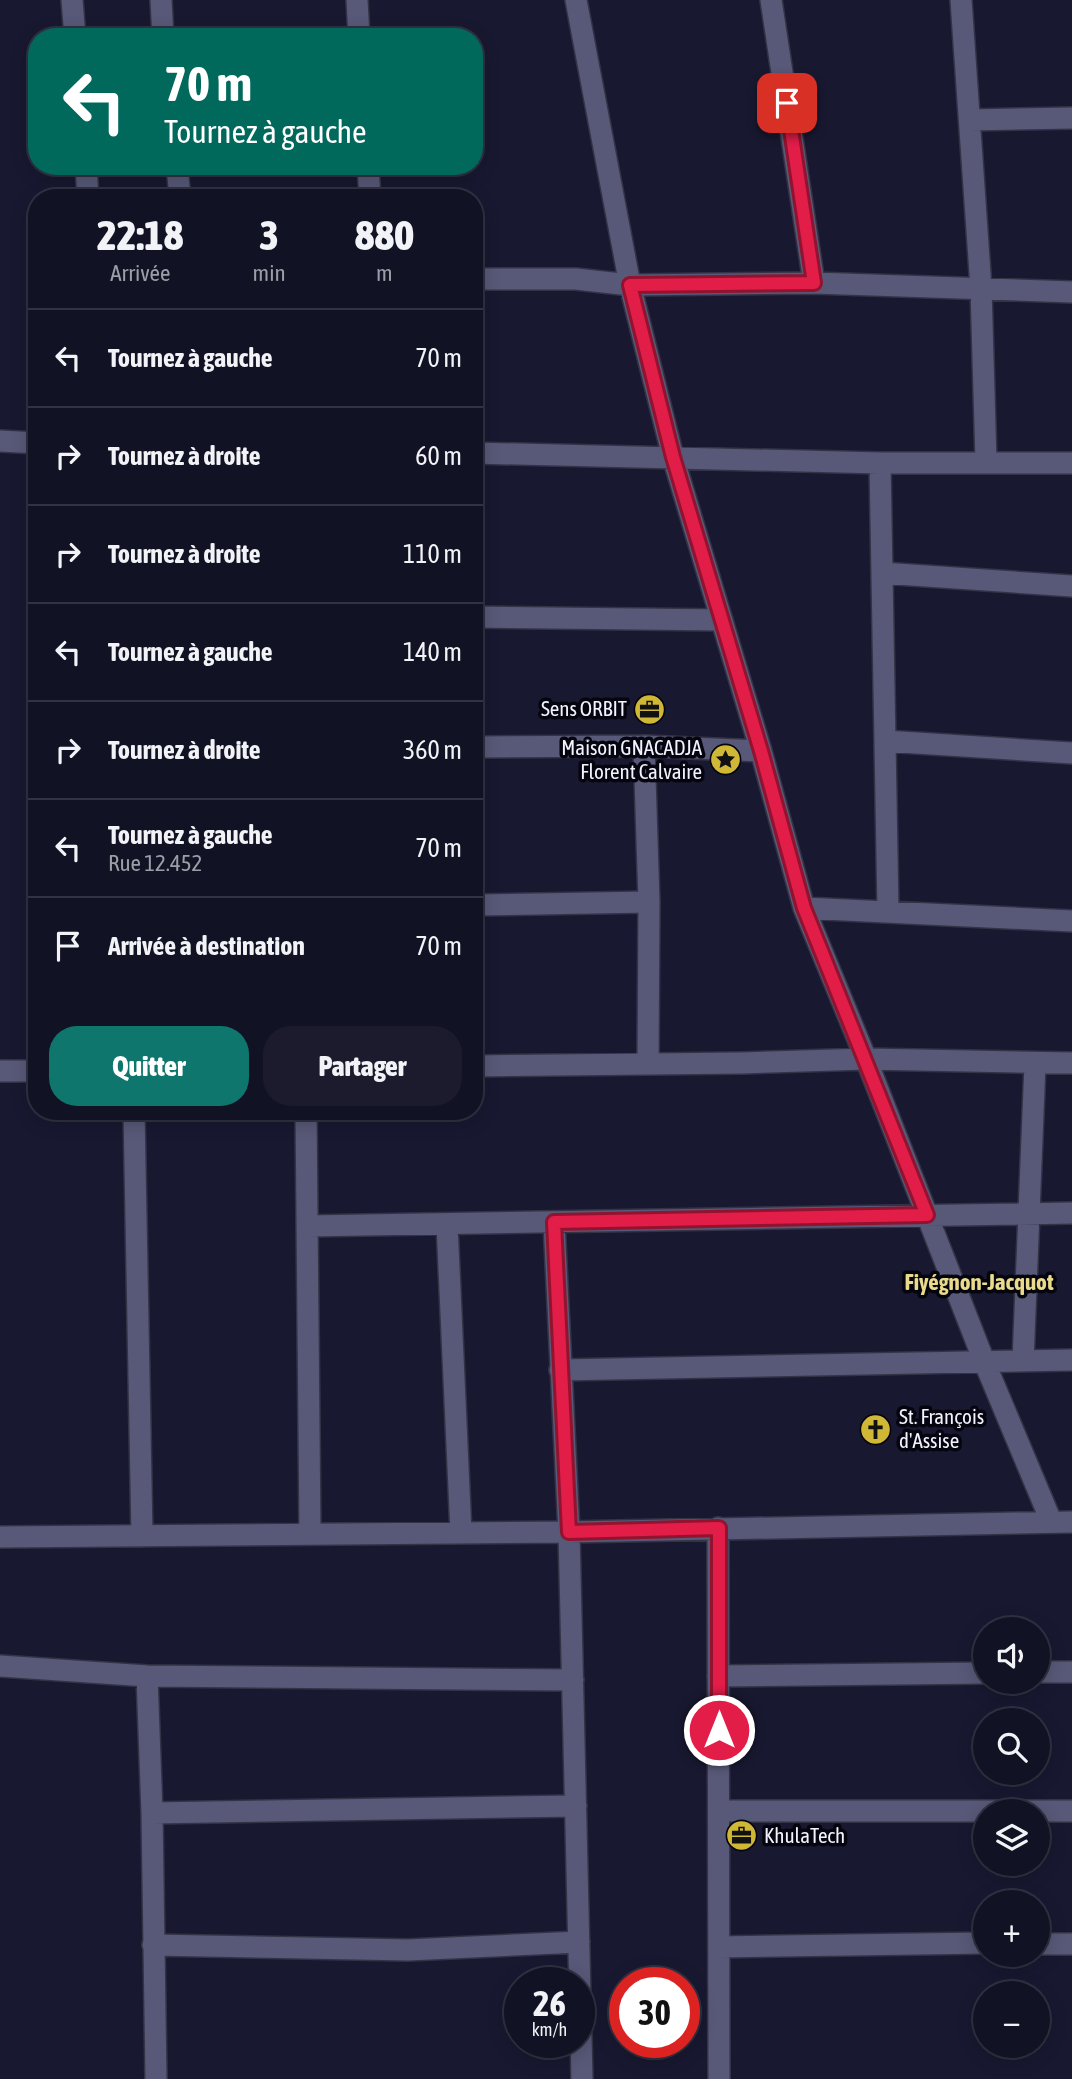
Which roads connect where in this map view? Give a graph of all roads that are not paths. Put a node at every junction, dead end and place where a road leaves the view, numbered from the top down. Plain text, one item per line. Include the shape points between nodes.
1 (72, 0) edge
2 (160, 0) edge
3 (357, 0) edge
4 (576, 0) edge
5 (771, 0) edge
6 (961, 0) edge
7 (74, 28) edge
8 (162, 28) edge
9 (359, 28) edge
10 (1072, 118) edge
11 (970, 120) junction
12 (483, 279) edge
13 (814, 283) junction
14 (630, 285) junction
15 (981, 288) junction
16 (1072, 292) edge
17 (0, 441) edge
18 (28, 443) edge
19 (483, 453) edge
20 (673, 457) junction
21 (986, 462) junction
22 (880, 463) junction
23 (1072, 463) edge
24 (882, 573) junction
25 (1072, 586) edge
26 (483, 617) edge
27 (722, 620) junction
28 (885, 741) junction
29 (644, 746) junction
30 (483, 747) edge
31 (761, 751) junction
32 (1072, 752) edge
33 (649, 902) junction
34 (483, 905) edge
35 (804, 908) junction
36 (888, 911) junction
37 (1072, 921) edge
38 (866, 1059) junction
39 (1072, 1063) edge
40 (648, 1064) junction
41 (1035, 1064) junction
42 (483, 1066) edge
43 (0, 1071) edge
44 (28, 1071) edge
45 (134, 1120) edge
46 (306, 1120) edge
47 (1029, 1213) junction
48 (1072, 1213) edge
49 (927, 1215) junction
50 (554, 1222) junction
51 (447, 1224) junction
52 (307, 1226) junction
53 (1072, 1360) edge
54 (984, 1361) junction
55 (1023, 1361) junction
56 (561, 1370) junction
57 (1062, 1522) edge
58 (719, 1528) junction
59 (569, 1532) junction
60 (461, 1533) junction
61 (310, 1534) junction
62 (142, 1536) junction
63 (0, 1537) edge
64 (0, 1667) edge
65 (1050, 1672) edge
66 (1072, 1672) edge
67 (973, 1673) edge
68 (147, 1676) junction
69 (719, 1676) junction
70 (573, 1679) junction
71 (576, 1806) junction
72 (719, 1811) junction
73 (1072, 1811) edge
74 (152, 1813) junction
75 (579, 1942) junction
76 (973, 1943) edge
77 (1050, 1944) edge
78 (1072, 1944) edge
79 (153, 1945) junction
80 (719, 1947) junction
81 (156, 2079) edge
82 (582, 2079) edge
83 (719, 2079) edge

1 - 7 street
2 - 8 street
3 - 9 street
4 - 14 street
5 - 13 street
6 - 11 street
10 - 11 street
11 - 15 street
12 - 14 street via 576,279
13 - 14 street
13 - 15 street
14 - 20 street
15 - 16 street
15 - 21 street
17 - 18 street
19 - 20 street
20 - 22 street
20 - 27 street
21 - 22 street
21 - 23 street
22 - 24 street
24 - 25 street
24 - 28 street
26 - 27 street
27 - 31 street
28 - 32 street
28 - 36 street
29 - 30 street
29 - 31 street
29 - 33 street
31 - 35 street
33 - 34 street
33 - 40 street
35 - 36 street
35 - 38 street
36 - 37 street
38 - 40 street
38 - 41 street
38 - 49 street
39 - 41 street
40 - 42 street
41 - 47 street
43 - 44 street
45 - 62 street
46 - 52 street
47 - 48 street
47 - 49 street
47 - 55 street
49 - 50 street
49 - 54 street
50 - 51 street
50 - 56 street
51 - 52 street
51 - 60 street
52 - 61 street
53 - 55 street
54 - 55 street
54 - 56 street
54 - 57 street
56 - 59 street
57 - 58 street
58 - 59 street
58 - 69 street
59 - 60 street
59 - 70 street
60 - 61 street
61 - 62 street
62 - 63 street
64 - 68 street
65 - 66 street
67 - 69 street
68 - 70 street
68 - 74 street
69 - 72 street
70 - 71 street
71 - 74 street
71 - 75 street
72 - 73 street
72 - 80 street
74 - 79 street
75 - 79 street via 408,1950
75 - 82 street
76 - 80 street
77 - 78 street
79 - 81 street
80 - 83 street

